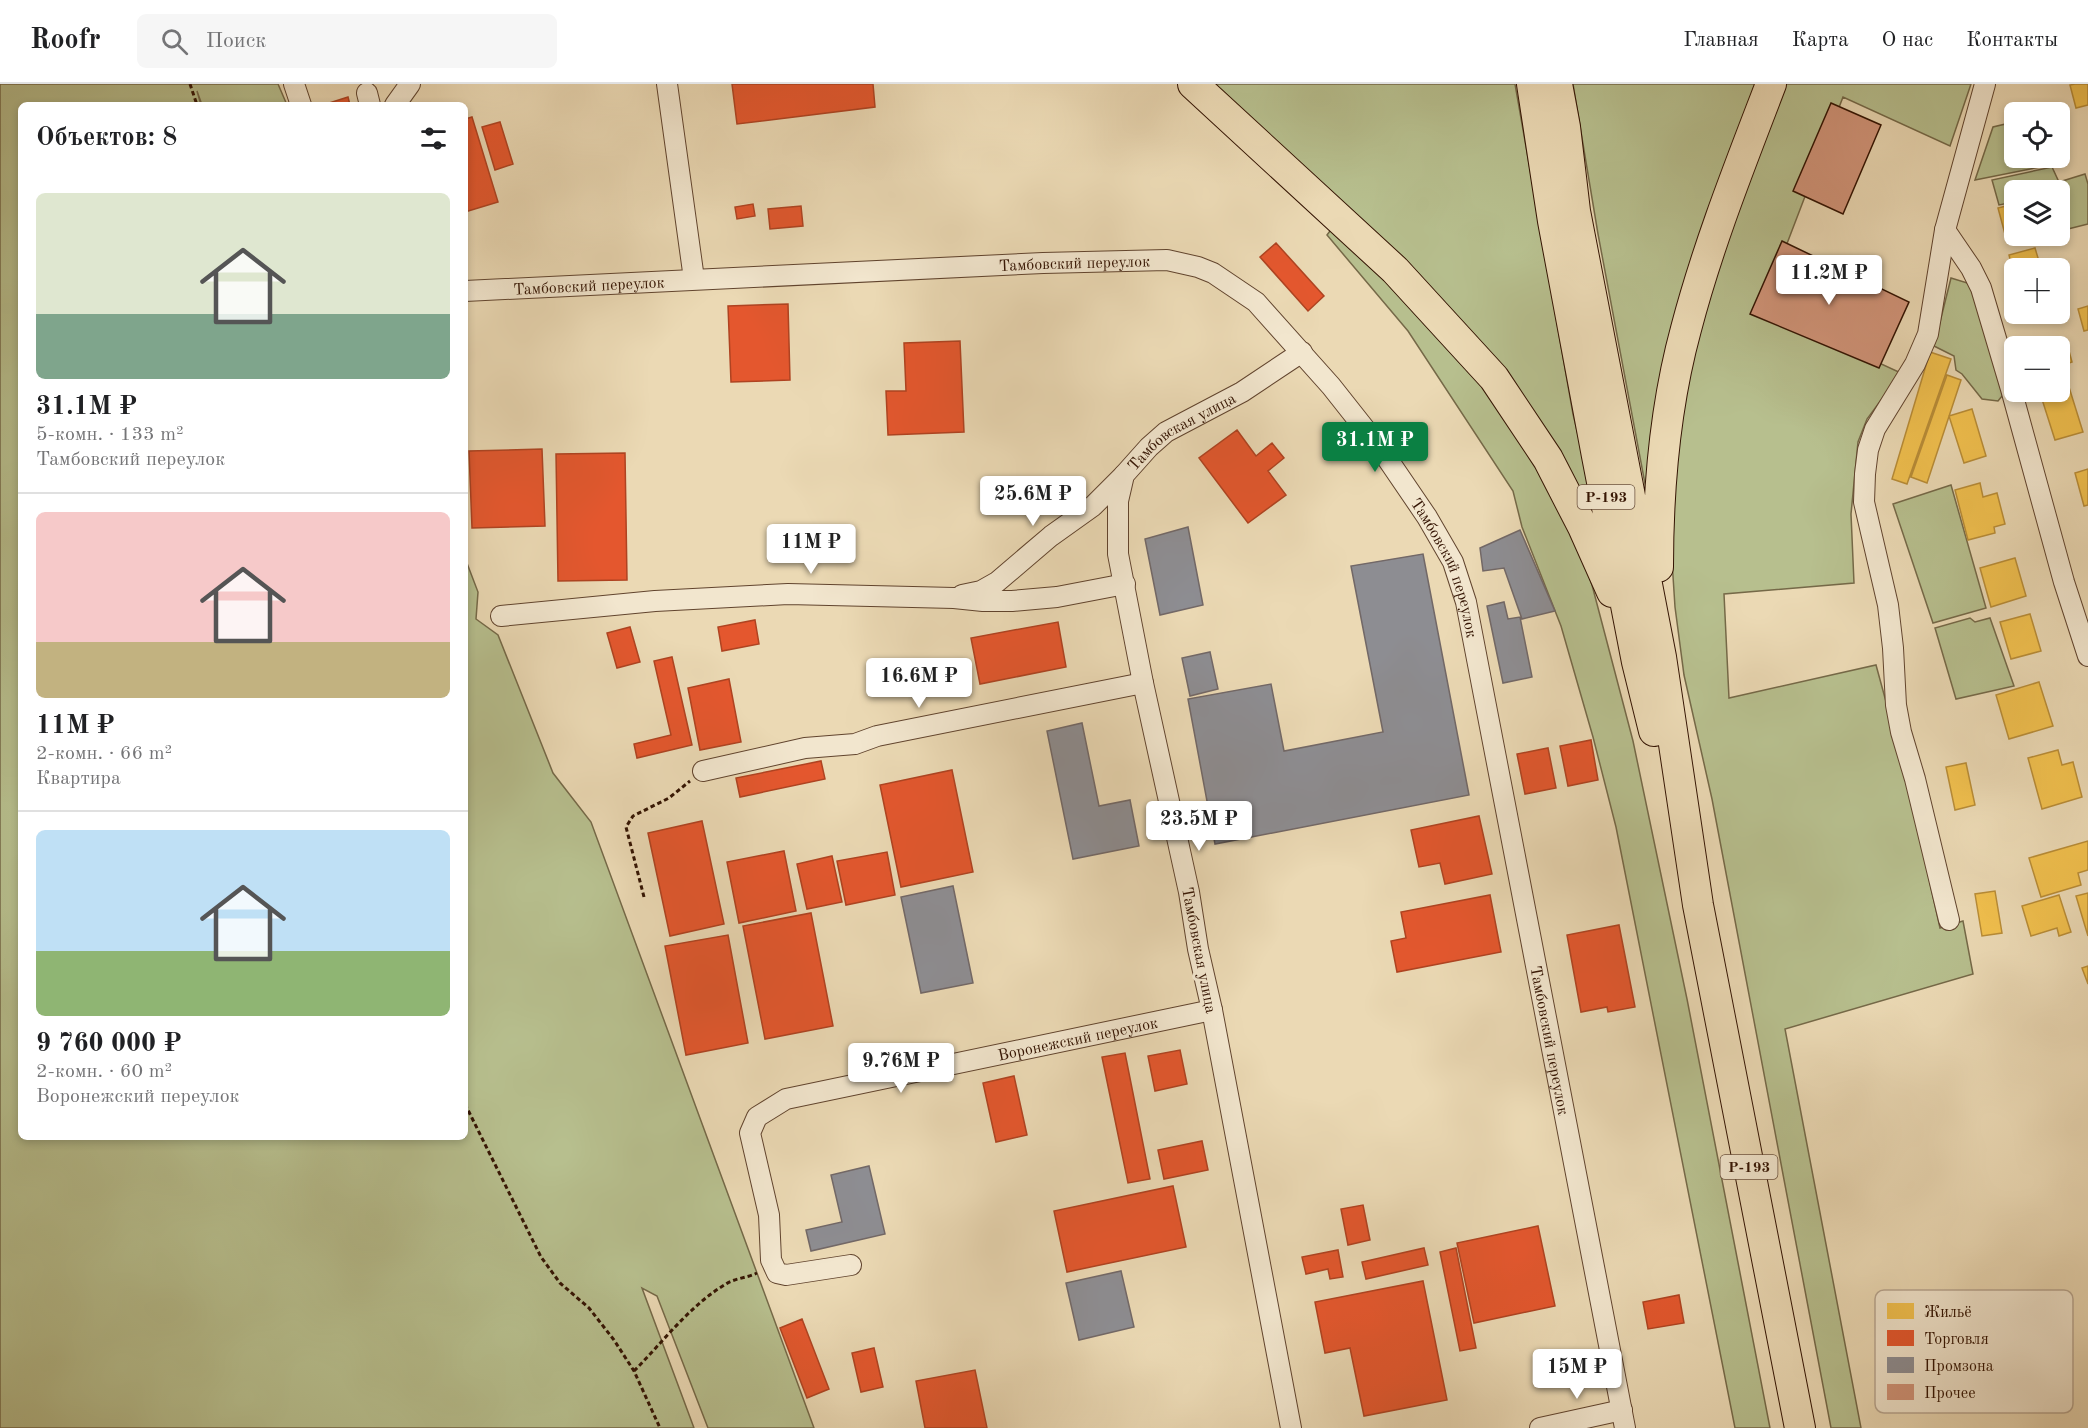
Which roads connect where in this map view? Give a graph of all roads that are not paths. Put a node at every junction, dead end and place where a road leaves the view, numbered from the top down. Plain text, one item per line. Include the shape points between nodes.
1 (294, 84) edge
2 (410, 84) edge
3 (667, 84) edge
4 (1193, 84) edge
5 (1532, 84) edge
6 (1557, 84) edge
7 (1771, 84) edge
8 (1985, 84) edge
9 (300, 102) edge
10 (397, 102) edge
11 (1945, 230) junction
12 (694, 279) junction
13 (468, 291) edge
14 (1302, 352) junction
15 (1124, 475) junction
16 (1125, 584) junction
17 (954, 597) junction
18 (501, 616) dead end
19 (2088, 656) edge
20 (1649, 660) junction
21 (1143, 683) junction
22 (703, 771) road end
23 (1949, 920) dead end
24 (1212, 1010) junction
25 (851, 1265) dead end
26 (1623, 1419) edge
27 (1291, 1428) edge
28 (1540, 1428) edge
29 (1800, 1428) edge

1 - 9 street
2 - 10 street
3 - 12 street
4 - 20 highway via 1395,270 1494,378 1548,459
5 - 20 highway, Р-193 via 1553,221
6 - 20 highway, Р-193
7 - 20 highway via 1711,243 1673,390 1664,455
8 - 11 street
11 - 19 street via 1981,288
11 - 23 street via 1928,334 1915,364 1875,429 1868,450 1864,502 1888,605 1899,723
12 - 13 street, Тамбовский переулок
12 - 14 street, Тамбовский переулок via 1042,262 1167,260 1213,273 1237,288 1262,308
14 - 15 street, Тамбовская улица via 1242,392 1166,432
14 - 26 street, Тамбовский переулок via 1380,448 1427,517 1453,562 1466,602
15 - 16 street, Тамбовская улица via 1118,501 1118,554
15 - 17 street via 1093,506 997,582 981,591
16 - 17 street via 1012,602
16 - 21 street, Тамбовская улица
17 - 18 street via 742,595
20 - 29 highway, Р-193
21 - 22 street via 877,736 855,744 805,748
21 - 24 street, Тамбовская улица
24 - 25 street, Воронежский переулок via 786,1099 757,1117 750,1133 769,1215 771,1260 777,1273
24 - 27 street, Тамбовская улица
26 - 28 street

